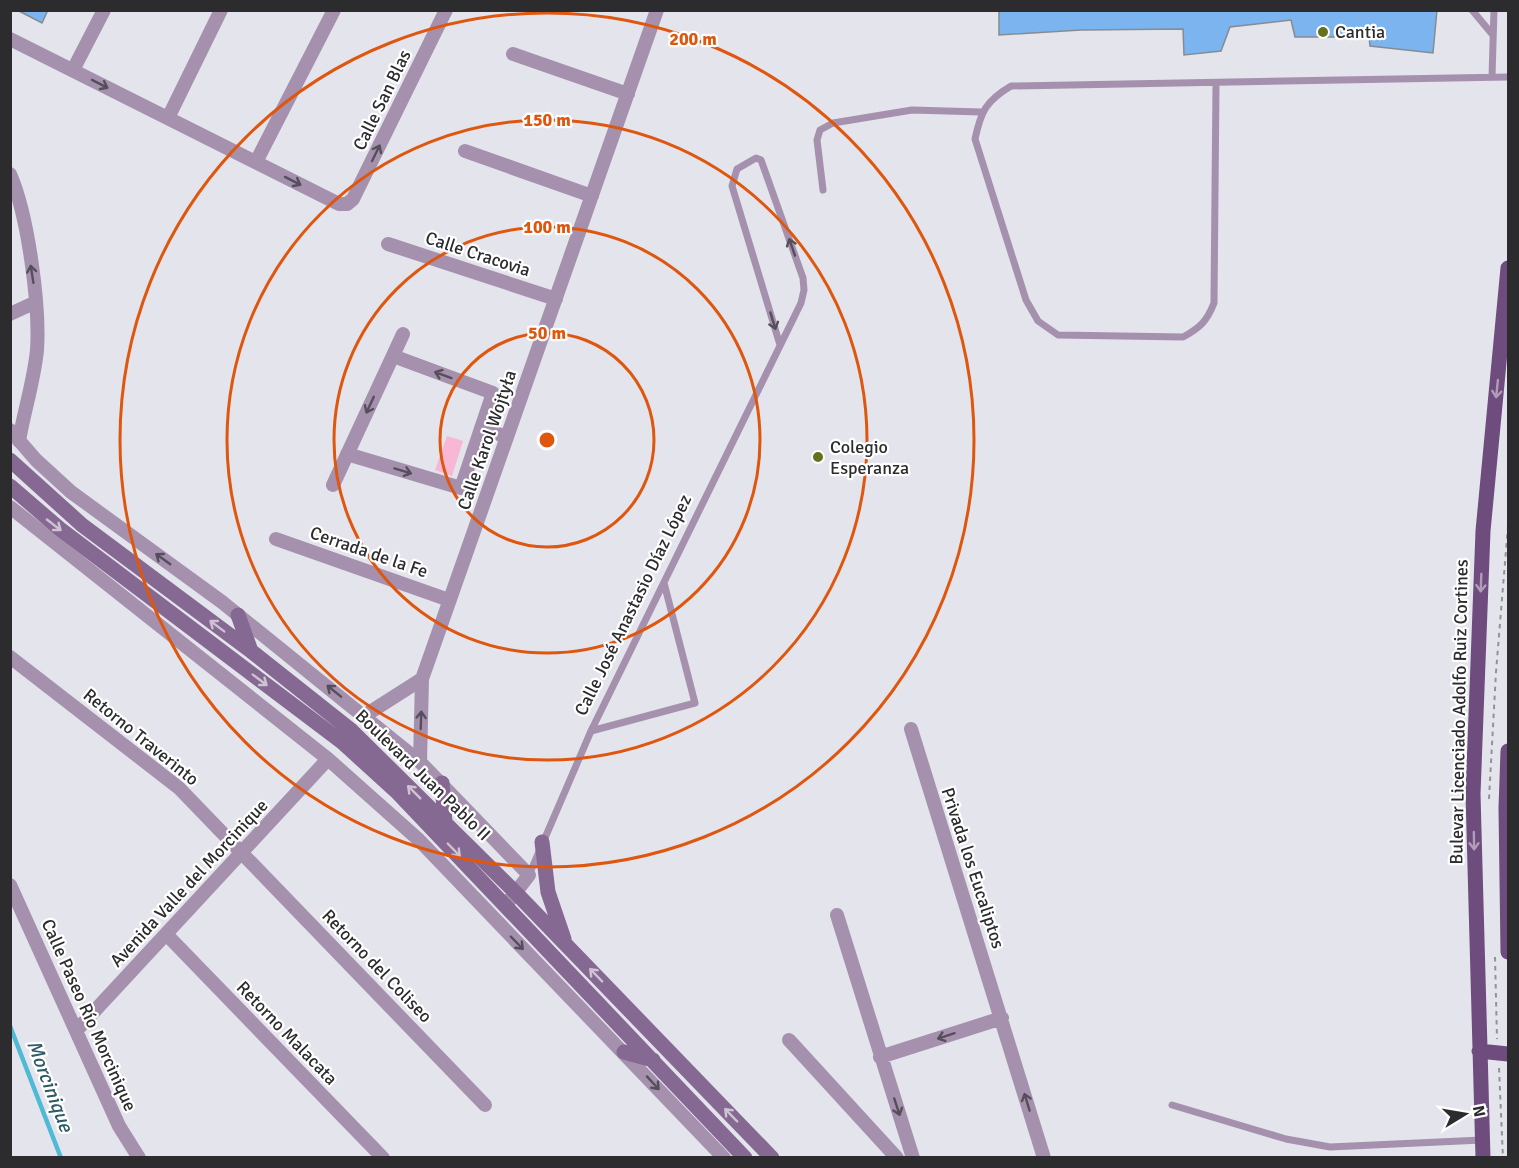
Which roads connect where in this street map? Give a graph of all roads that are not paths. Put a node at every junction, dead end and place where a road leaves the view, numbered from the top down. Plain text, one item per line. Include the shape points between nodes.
1 (104, 10) edge
2 (221, 10) edge
3 (334, 10) edge
4 (446, 10) edge
5 (657, 10) edge
6 (1472, 10) edge
7 (1494, 10) edge
8 (1492, 34) junction
9 (10, 39) edge
10 (513, 54) dead end
11 (73, 70) junction
12 (1492, 77) junction
13 (1509, 77) edge
14 (1216, 84) junction
15 (628, 94) junction
16 (981, 112) junction
17 (168, 118) junction
18 (465, 151) dead end
19 (256, 162) junction
20 (10, 174) edge
21 (823, 190) dead end
22 (592, 196) junction
23 (388, 244) dead end
24 (1509, 268) edge
25 (556, 298) junction
26 (36, 302) junction
27 (10, 314) edge
28 (404, 334) dead end
29 (780, 345) junction
30 (393, 356) junction
31 (481, 428) junction
32 (15, 436) edge
33 (507, 437) junction
34 (347, 454) junction
35 (472, 454) junction
36 (10, 460) edge
37 (498, 463) junction
38 (333, 485) dead end
39 (10, 486) edge
40 (70, 492) junction
41 (10, 507) edge
42 (71, 516) junction
43 (276, 538) dead end
44 (664, 583) junction
45 (449, 600) junction
46 (238, 615) junction
47 (250, 651) junction
48 (10, 657) edge
49 (422, 679) junction
50 (364, 716) junction
51 (910, 729) dead end
52 (591, 731) junction
53 (1509, 751) edge
54 (328, 759) junction
55 (420, 762) junction
56 (442, 783) junction
57 (1507, 808) edge
58 (445, 822) junction
59 (542, 842) junction
60 (242, 852) junction
61 (529, 875) junction
62 (10, 885) edge
63 (1508, 891) edge
64 (511, 898) junction
65 (837, 915) dead end
66 (493, 918) junction
67 (166, 934) junction
68 (1508, 937) edge
69 (566, 944) junction
70 (1509, 952) edge
71 (1002, 1018) junction
72 (76, 1031) junction
73 (789, 1040) dead end
74 (1479, 1050) junction
75 (624, 1052) junction
76 (1509, 1054) edge
77 (880, 1057) junction
78 (653, 1060) junction
79 (485, 1105) dead end
80 (1172, 1105) dead end
81 (1482, 1140) junction
82 (139, 1158) edge
83 (383, 1158) edge
84 (724, 1158) edge
85 (746, 1158) edge
86 (772, 1158) edge
87 (897, 1158) edge
88 (913, 1158) edge
89 (1044, 1158) edge
90 (1483, 1158) edge

1 - 11 street
2 - 17 street
3 - 19 street
19 -> 4 street, Calle San Blas via 339,204 347,204 353,199
5 - 15 street, Calle Karol Wojtyła
6 - 8 lane
7 - 8 lane
8 - 12 lane
9 - 11 street
10 - 15 street
11 -> 17 street
12 - 13 lane
12 - 14 lane
14 - 16 lane via 1011,86 996,95
14 - 16 lane via 1214,303 1198,329 1183,337 1058,335 1038,321 1026,300 975,139
15 - 22 street, Calle Karol Wojtyła
16 - 21 lane via 912,110 833,123 820,130 816,140
17 - 19 street
18 - 22 street
26 -> 20 street via 16,186
22 - 25 street, Calle Karol Wojtyła
23 - 25 street, Calle Cracovia
24 -> 74 main road, Bulevar Licenciado Adolfo Ruiz Cortines via 1483,531 1473,794
25 - 33 street, Calle Karol Wojtyła
26 - 27 street
26 - 32 street via 37,353
28 - 30 street
29 -> 29 lane, Calle José Anastasio Díaz López via 801,303 803,278 761,160 756,158 737,169 732,186
29 - 44 lane, Calle José Anastasio Díaz López
31 -> 30 street via 493,393
30 -> 34 street
31 - 33 street
31 - 35 street
32 - 40 street
33 - 37 street, Calle Karol Wojtyła
34 -> 35 street via 461,488
34 - 38 street
35 - 37 street
36 - 42 main road, Boulevard Juan Pablo II
37 - 45 street, Calle Karol Wojtyła
39 -> 64 main road, Boulevard Juan Pablo II via 60,529 342,742
40 - 42 street
46 -> 40 street
41 - 54 street
47 -> 42 main road, Boulevard Juan Pablo II
43 - 45 street, Cerrada de la Fe
44 - 52 lane, Calle José Anastasio Díaz López
44 - 52 lane via 695,703
45 - 49 street, Calle Karol Wojtyła
46 - 47 main road
50 -> 46 street
58 -> 47 main road, Boulevard Juan Pablo II via 352,731
48 - 60 street, Retorno Traverinto via 180,788
49 - 50 street
55 -> 49 street, Calle Karol Wojtyła
50 - 55 street
51 - 71 street, Privada los Eucaliptos
52 - 59 lane, Calle José Anastasio Díaz López
53 - 57 main road
54 - 60 street, Avenida Valle del Morcinique
54 - 66 street via 419,840
55 - 56 street
56 - 58 main road
56 - 61 street
57 - 63 main road
58 - 64 main road, Boulevard Juan Pablo II
59 - 61 lane, Calle José Anastasio Díaz López
59 - 69 main road via 548,892
60 - 67 street, Avenida Valle del Morcinique
60 - 79 street, Retorno del Coliseo
61 - 64 street, Calle José Anastasio Díaz López
62 - 72 street, Calle Paseo Río Morcinique
63 - 68 main road
64 - 66 street, Calle José Anastasio Díaz López
64 - 69 main road, Boulevard Juan Pablo II
64 - 78 main road, Boulevard Juan Pablo II
65 - 77 street
66 -> 75 street
67 - 72 street, Avenida Valle del Morcinique
67 - 83 street, Retorno Malacata
68 - 70 main road
86 -> 69 main road, Boulevard Juan Pablo II
71 -> 77 street
89 -> 71 street, Privada los Eucaliptos
72 - 82 street, Calle Paseo Río Morcinique via 119,1126
73 - 87 street
74 - 76 main road
74 - 81 main road, Bulevar Licenciado Adolfo Ruiz Cortines
75 - 78 main road
75 -> 84 street
77 -> 88 street
78 - 85 main road, Boulevard Juan Pablo II
80 - 81 lane via 1286,1139 1330,1147
81 - 90 main road, Bulevar Licenciado Adolfo Ruiz Cortines

